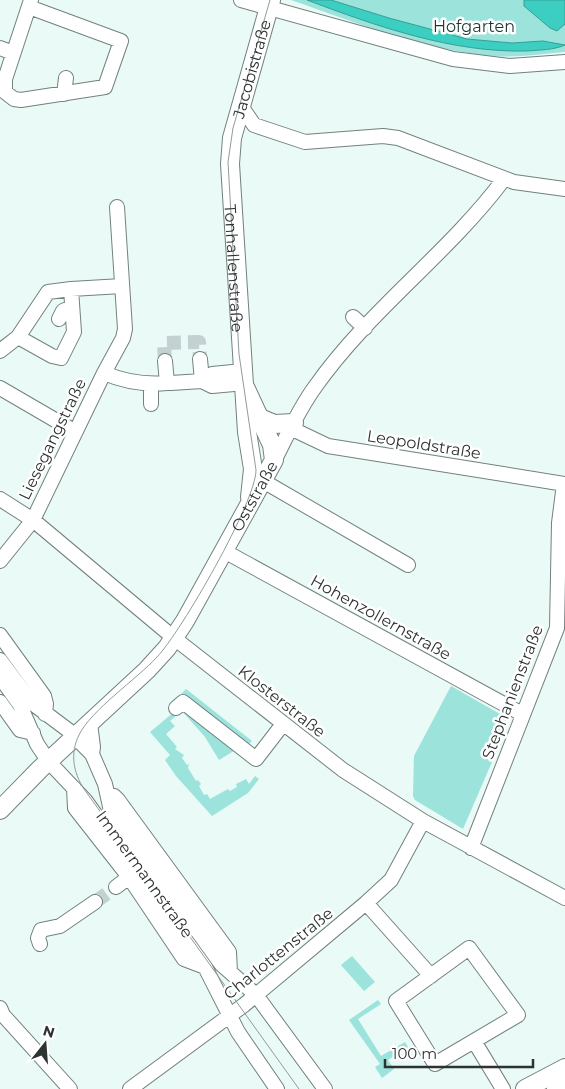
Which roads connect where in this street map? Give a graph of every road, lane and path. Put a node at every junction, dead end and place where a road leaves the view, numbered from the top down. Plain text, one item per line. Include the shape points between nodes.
1 (241, 0) edge
2 (30, 4) edge
3 (270, 5) edge
4 (6, 50) edge
5 (565, 62) edge
6 (66, 78) dead end
7 (64, 94) junction
8 (241, 106) junction
9 (232, 143) joint
10 (504, 179) junction
11 (565, 180) edge
12 (565, 189) edge
13 (117, 207) dead end
14 (122, 286) junction
15 (71, 289) junction
16 (72, 307) junction
17 (353, 317) dead end
18 (59, 319) dead end
19 (364, 328) junction
20 (18, 337) junction
21 (0, 351) edge
22 (200, 359) tunnel mouth
23 (166, 361) tunnel mouth
24 (104, 373) junction
25 (202, 381) junction
26 (245, 381) junction
27 (169, 383) junction
28 (151, 385) junction
29 (0, 388) edge
30 (151, 404) dead end
31 (260, 418) junction
32 (289, 426) junction
33 (74, 431) junction
34 (273, 463) junction
35 (263, 481) junction
36 (564, 484) edge
37 (0, 499) edge
38 (248, 507) junction
39 (32, 520) junction
40 (224, 551) junction
41 (0, 561) edge
42 (408, 565) dead end
43 (561, 630) edge
44 (0, 635) edge
45 (174, 638) junction
46 (0, 660) edge
47 (0, 677) edge
48 (0, 702) edge
49 (176, 708) dead end
50 (45, 714) junction
51 (522, 714) junction
52 (90, 723) junction
53 (283, 724) junction
54 (33, 733) junction
55 (76, 737) junction
56 (92, 754) junction
57 (48, 762) junction
58 (74, 788) junction
59 (0, 810) edge
60 (423, 821) junction
61 (471, 848) junction
62 (129, 878) junction
63 (116, 887) tunnel mouth
64 (565, 898) edge
65 (95, 902) tunnel mouth
66 (366, 903) junction
67 (40, 944) dead end
68 (205, 967) junction
69 (431, 976) junction
70 (256, 995) junction
71 (1, 1013) edge
72 (228, 1016) junction
73 (474, 1041) junction
74 (563, 1082) edge
75 (70, 1089) edge
76 (130, 1089) edge
77 (277, 1089) edge
78 (325, 1089) edge
79 (503, 1089) edge
80 (525, 1089) edge

1 - 3 street
2 - 4 street
2 - 7 street via 121,41 105,87
3 - 5 street via 472,62 510,66
3 - 8 main road, Jacobistraße
4 - 7 street via 4,86 9,96 20,100
6 - 7 street
8 - 9 main road, Jacobistraße
8 - 10 street via 254,125 305,142 383,136 398,138
9 - 26 main road, Tonhallenstraße via 230,180
10 - 11 street via 513,176
10 - 12 street via 525,185
10 - 19 street, Oststraße via 467,223
13 - 14 street, Liesegangstraße
14 - 15 street
14 - 24 street, Liesegangstraße via 125,329
15 - 16 street, Liesegangstraße
15 - 20 street via 48,292
16 - 18 street via 62,311
16 - 20 street, Liesegangstraße via 74,332 63,355 57,358 44,347
17 - 19 street
19 - 32 street, Oststraße via 314,388
20 - 21 street
22 - 25 street
23 - 27 street
24 - 28 street, Liesegangstraße via 123,381
24 - 33 street, Liesegangstraße
25 - 26 street, Liesegangstraße via 212,386
25 - 27 street, Liesegangstraße
26 - 31 main road, Tonhallenstraße
26 - 38 main road, Tonhallenstraße via 247,432 253,469
27 - 28 street, Liesegangstraße
28 - 30 street
29 - 33 street
31 - 32 main road
31 - 34 main road, Tonhallenstraße via 273,447
32 - 34 street, Oststraße
32 - 36 street, Leopoldstraße via 328,446
33 - 39 street, Liesegangstraße
34 - 35 main road, Oststraße
35 - 38 main road, Oststraße
35 - 42 street
36 - 43 street, Stephanienstraße via 559,523
37 - 39 street, Klosterstraße
38 - 40 main road, Oststraße
39 - 41 street, Liesegangstraße
39 - 45 street, Klosterstraße
40 - 45 main road, Oststraße
40 - 51 street, Hohenzollernstraße
43 - 51 street, Stephanienstraße
44 - 50 street via 44,696
45 - 52 main road, Oststraße via 158,660
45 - 53 street, Klosterstraße
46 - 50 street, Immermannstraße via 26,697
47 - 54 street, Immermannstraße via 20,705
48 - 54 street via 20,730
49 - 53 street via 183,702 256,759
50 - 55 street, Immermannstraße
51 - 61 street, Stephanienstraße
52 - 55 main road, Oststraße
52 - 56 street
53 - 60 street, Klosterstraße via 343,770
54 - 57 street, Immermannstraße
55 - 56 street, Immermannstraße
55 - 57 main road, Oststraße
56 - 70 street, Immermannstraße via 102,773 111,810 221,964
57 - 58 street, Immermannstraße
57 - 59 main road, Oststraße
58 - 62 street, Immermannstraße via 75,808
58 - 68 street, Immermannstraße
60 - 61 street, Klosterstraße
60 - 66 street, Charlottenstraße via 391,880
61 - 64 street, Klosterstraße
62 - 63 street
62 - 68 street, Immermannstraße via 184,959
65 - 67 street via 60,926 42,930 38,938
66 - 69 street
66 - 70 street, Charlottenstraße
68 - 72 street, Immermannstraße
69 - 73 street via 396,1001 434,1064
69 - 73 street via 469,948 518,1015
70 - 72 street, Charlottenstraße
70 - 78 street, Immermannstraße
71 - 75 street
72 - 76 street, Charlottenstraße
72 - 77 street, Immermannstraße
73 - 79 street
74 - 80 main road

